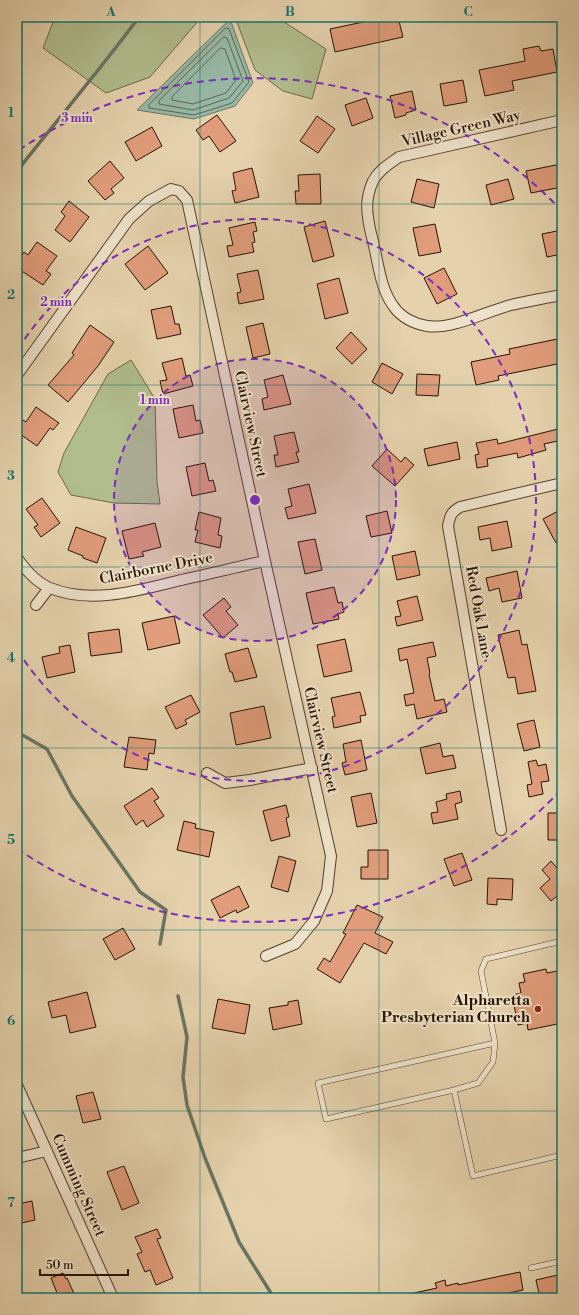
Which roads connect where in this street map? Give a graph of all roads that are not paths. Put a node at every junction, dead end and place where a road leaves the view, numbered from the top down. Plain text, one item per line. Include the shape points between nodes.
1 (562, 120) edge
2 (562, 294) edge
3 (17, 375) edge
4 (562, 483) edge
5 (17, 558) edge
6 (264, 562) junction
7 (49, 588) junction
8 (36, 605) dead end
9 (312, 768) junction
10 (207, 773) dead end
11 (501, 830) dead end
12 (562, 941) edge
13 (266, 956) dead end
14 (495, 1043) junction
15 (17, 1084) edge
16 (454, 1090) junction
17 (47, 1151) junction
18 (562, 1155) edge
19 (17, 1158) edge
20 (562, 1261) edge
21 (531, 1268) dead end
22 (114, 1298) edge

1 - 2 street, Village Green Way via 399,157 384,166 373,181 367,199 368,217 383,286 394,308 414,322 426,326 447,326 511,305
3 - 6 street, Clairview Street via 129,219 149,201 171,189 179,191 187,200
4 - 11 street, Red Oak Lane via 460,507 450,515 448,526
5 - 7 street, Clairborne Drive via 28,572
6 - 7 street, Clairborne Drive via 147,589 103,596 75,595
6 - 9 street, Clairview Street
7 - 8 street
9 - 10 street via 225,783
9 - 13 street, Clairview Street via 331,856 327,892 314,921 295,944
12 - 14 lane via 486,959 481,971
14 - 16 lane via 493,1062 478,1083
14 - 16 lane via 318,1083 326,1119
15 - 17 street, Cumming Street
16 - 18 lane via 474,1176
17 - 19 street
17 - 22 street, Cumming Street
20 - 21 lane

